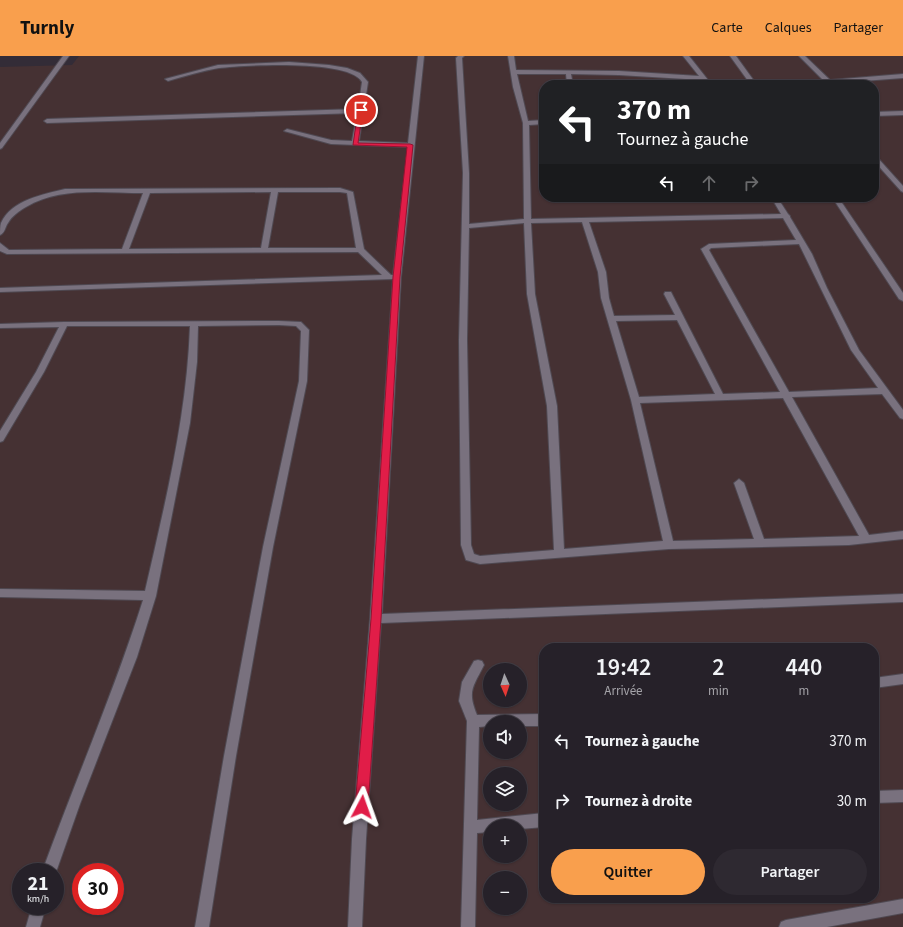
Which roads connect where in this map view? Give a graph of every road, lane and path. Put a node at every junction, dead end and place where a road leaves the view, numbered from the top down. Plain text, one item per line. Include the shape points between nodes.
1 (66, 56) edge
2 (421, 56) edge
3 (461, 56) edge
4 (511, 56) edge
5 (686, 56) edge
6 (732, 56) edge
7 (802, 56) edge
8 (514, 72) junction
9 (568, 72) junction
10 (903, 76) edge
11 (703, 78) joint
12 (168, 79) dead end
13 (569, 80) edge
14 (750, 80) edge
15 (827, 80) edge
16 (843, 80) edge
17 (361, 110) junction
18 (903, 113) edge
19 (879, 114) edge
20 (47, 120) dead end
21 (539, 122) edge
22 (526, 123) junction
23 (287, 131) dead end
24 (355, 144) junction
25 (410, 145) junction
26 (0, 147) edge
27 (879, 163) edge
28 (275, 190) junction
29 (903, 190) edge
30 (147, 191) junction
31 (777, 202) edge
32 (838, 202) edge
33 (787, 216) junction
34 (585, 220) junction
35 (528, 221) junction
36 (466, 226) junction
37 (0, 234) edge
38 (801, 242) junction
39 (0, 245) edge
40 (264, 250) junction
41 (360, 250) junction
42 (125, 251) junction
43 (393, 277) junction
44 (0, 290) edge
45 (668, 294) dead end
46 (903, 299) edge
47 (680, 317) junction
48 (611, 319) junction
49 (64, 324) junction
50 (194, 324) junction
51 (0, 326) edge
52 (884, 391) junction
53 (785, 394) junction
54 (720, 396) junction
55 (635, 400) junction
56 (900, 407) edge
57 (903, 416) edge
58 (0, 439) edge
59 (739, 483) dead end
60 (903, 535) edge
61 (867, 540) junction
62 (762, 544) junction
63 (669, 545) junction
64 (560, 553) junction
65 (0, 593) edge
66 (150, 596) junction
67 (903, 598) edge
68 (376, 619) junction
69 (478, 665) dead end
70 (903, 679) edge
71 (879, 682) edge
72 (539, 720) edge
73 (473, 721) junction
74 (903, 796) edge
75 (879, 797) edge
76 (539, 820) edge
77 (470, 827) junction
78 (52, 863) edge
79 (903, 906) edge
80 (36, 915) edge
81 (33, 927) edge
82 (202, 927) edge
83 (355, 927) edge
84 (468, 927) edge
85 (786, 927) edge

1 - 26 street
2 - 25 street
3 - 36 street via 459,72 466,173
4 - 8 street
5 - 11 street
6 - 14 street
7 - 15 street
8 - 9 street
8 - 22 street
9 - 11 street
9 - 13 street
10 - 16 street
12 - 17 street via 197,71 237,65 338,68 359,74 363,78 365,82
17 - 20 street
17 - 24 street
18 - 19 street
21 - 22 street
22 - 35 street
23 - 24 street via 331,142
24 - 25 street
25 - 43 street
27 - 29 street
28 - 30 street
28 - 40 street
28 - 41 street via 350,192
30 - 37 street via 65,191 44,196 25,204 12,214 2,224
30 - 42 street
31 - 33 street
32 - 46 street
33 - 34 street
33 - 38 street
34 - 35 street
34 - 48 street via 602,272
35 - 36 street
35 - 64 street via 531,294 552,406
36 - 64 street via 462,340 466,546 470,557 480,560
38 - 52 street via 855,350
38 - 53 street via 709,246 705,249
39 - 42 street via 7,252
40 - 41 street
40 - 42 street
41 - 43 street
43 - 44 street
43 - 68 street
45 - 47 street
47 - 48 street
47 - 54 street
48 - 55 street
49 - 50 street
49 - 51 street
49 - 58 street via 40,372
50 - 66 street via 193,362 185,423
50 - 82 street via 298,324 305,330 303,380 268,547
52 - 53 street
52 - 56 street
53 - 54 street
53 - 61 street
54 - 55 street
55 - 63 street
56 - 57 street
59 - 62 street
60 - 61 street
61 - 62 street
62 - 63 street
63 - 64 street
65 - 66 street
66 - 78 street via 131,657
67 - 68 street
68 - 83 street
69 - 73 street via 468,682 465,701
70 - 71 street
72 - 73 street
73 - 77 street
74 - 75 street
76 - 77 street
77 - 84 street
79 - 85 street
80 - 81 street

